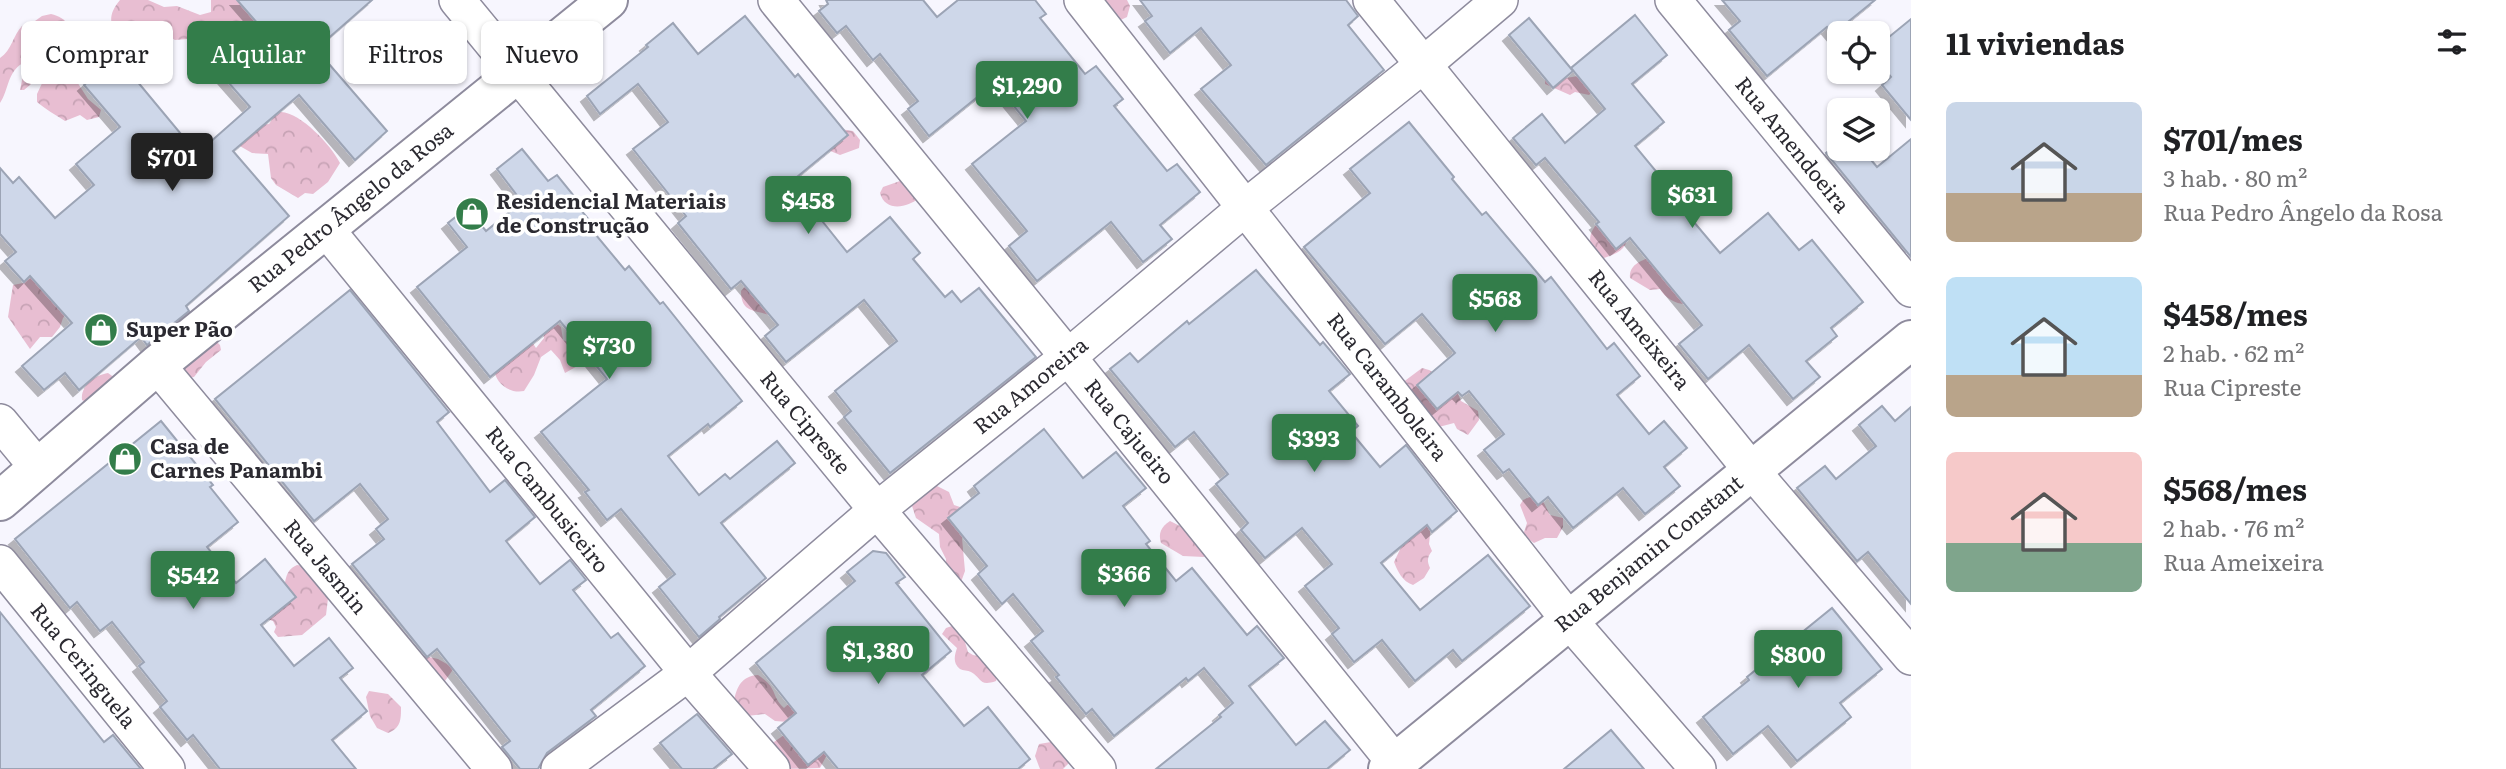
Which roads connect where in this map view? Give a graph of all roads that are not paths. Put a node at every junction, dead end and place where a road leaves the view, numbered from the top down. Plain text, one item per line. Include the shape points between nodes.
1 (457, 0) edge
2 (608, 0) edge
3 (776, 0) edge
4 (1082, 0) edge
5 (1371, 0) edge
6 (1500, 0) edge
7 (1673, 0) edge
8 (582, 21) edge
9 (481, 30) edge
10 (1423, 65) junction
11 (504, 84) edge
12 (524, 84) edge
13 (1246, 207) junction
14 (326, 229) junction
15 (1911, 289) edge
16 (1911, 340) edge
17 (1068, 357) junction
18 (157, 365) junction
19 (0, 422) edge
20 (39, 469) junction
21 (1752, 471) junction
22 (0, 501) edge
23 (877, 510) junction
24 (0, 564) edge
25 (1568, 619) junction
26 (1911, 657) edge
27 (688, 673) junction
28 (1394, 767) edge
29 (167, 769) edge
30 (494, 769) edge
31 (559, 769) edge
32 (772, 769) edge
33 (1098, 769) edge
34 (1698, 769) edge

1 - 9 street, Rua Cipreste
2 - 8 main road, Rua Pedro Ângelo da Rosa
3 - 17 street, Rua Cajueiro
4 - 13 street, Rua Caramboleira
5 - 10 street, Rua Ameixeira
6 - 10 street, Rua Amoreira
7 - 15 street, Rua Amendoeira
10 - 13 street, Rua Amoreira
10 - 21 street, Rua Ameixeira
11 - 14 main road, Rua Pedro Ângelo da Rosa
12 - 23 street, Rua Cipreste
13 - 17 street, Rua Amoreira
13 - 25 street, Rua Caramboleira
14 - 18 main road, Rua Pedro Ângelo da Rosa
14 - 27 street, Rua Cambusiceiro
16 - 21 main road, Rua Benjamin Constant
17 - 23 street, Rua Amoreira
17 - 28 street, Rua Cajueiro
18 - 20 main road, Rua Pedro Ângelo da Rosa
18 - 30 street, Rua Jasmin
19 - 20 street
20 - 22 main road, Rua Pedro Ângelo da Rosa
21 - 25 main road, Rua Benjamin Constant
21 - 26 street, Rua Ameixeira
23 - 27 street, Rua Amoreira
23 - 33 street, Rua Cipreste
24 - 29 street, Rua Ceringuela
25 - 28 main road, Rua Benjamin Constant
25 - 34 street, Rua Caramboleira
27 - 31 street, Rua Amoreira
27 - 32 street, Rua Cambusiceiro

